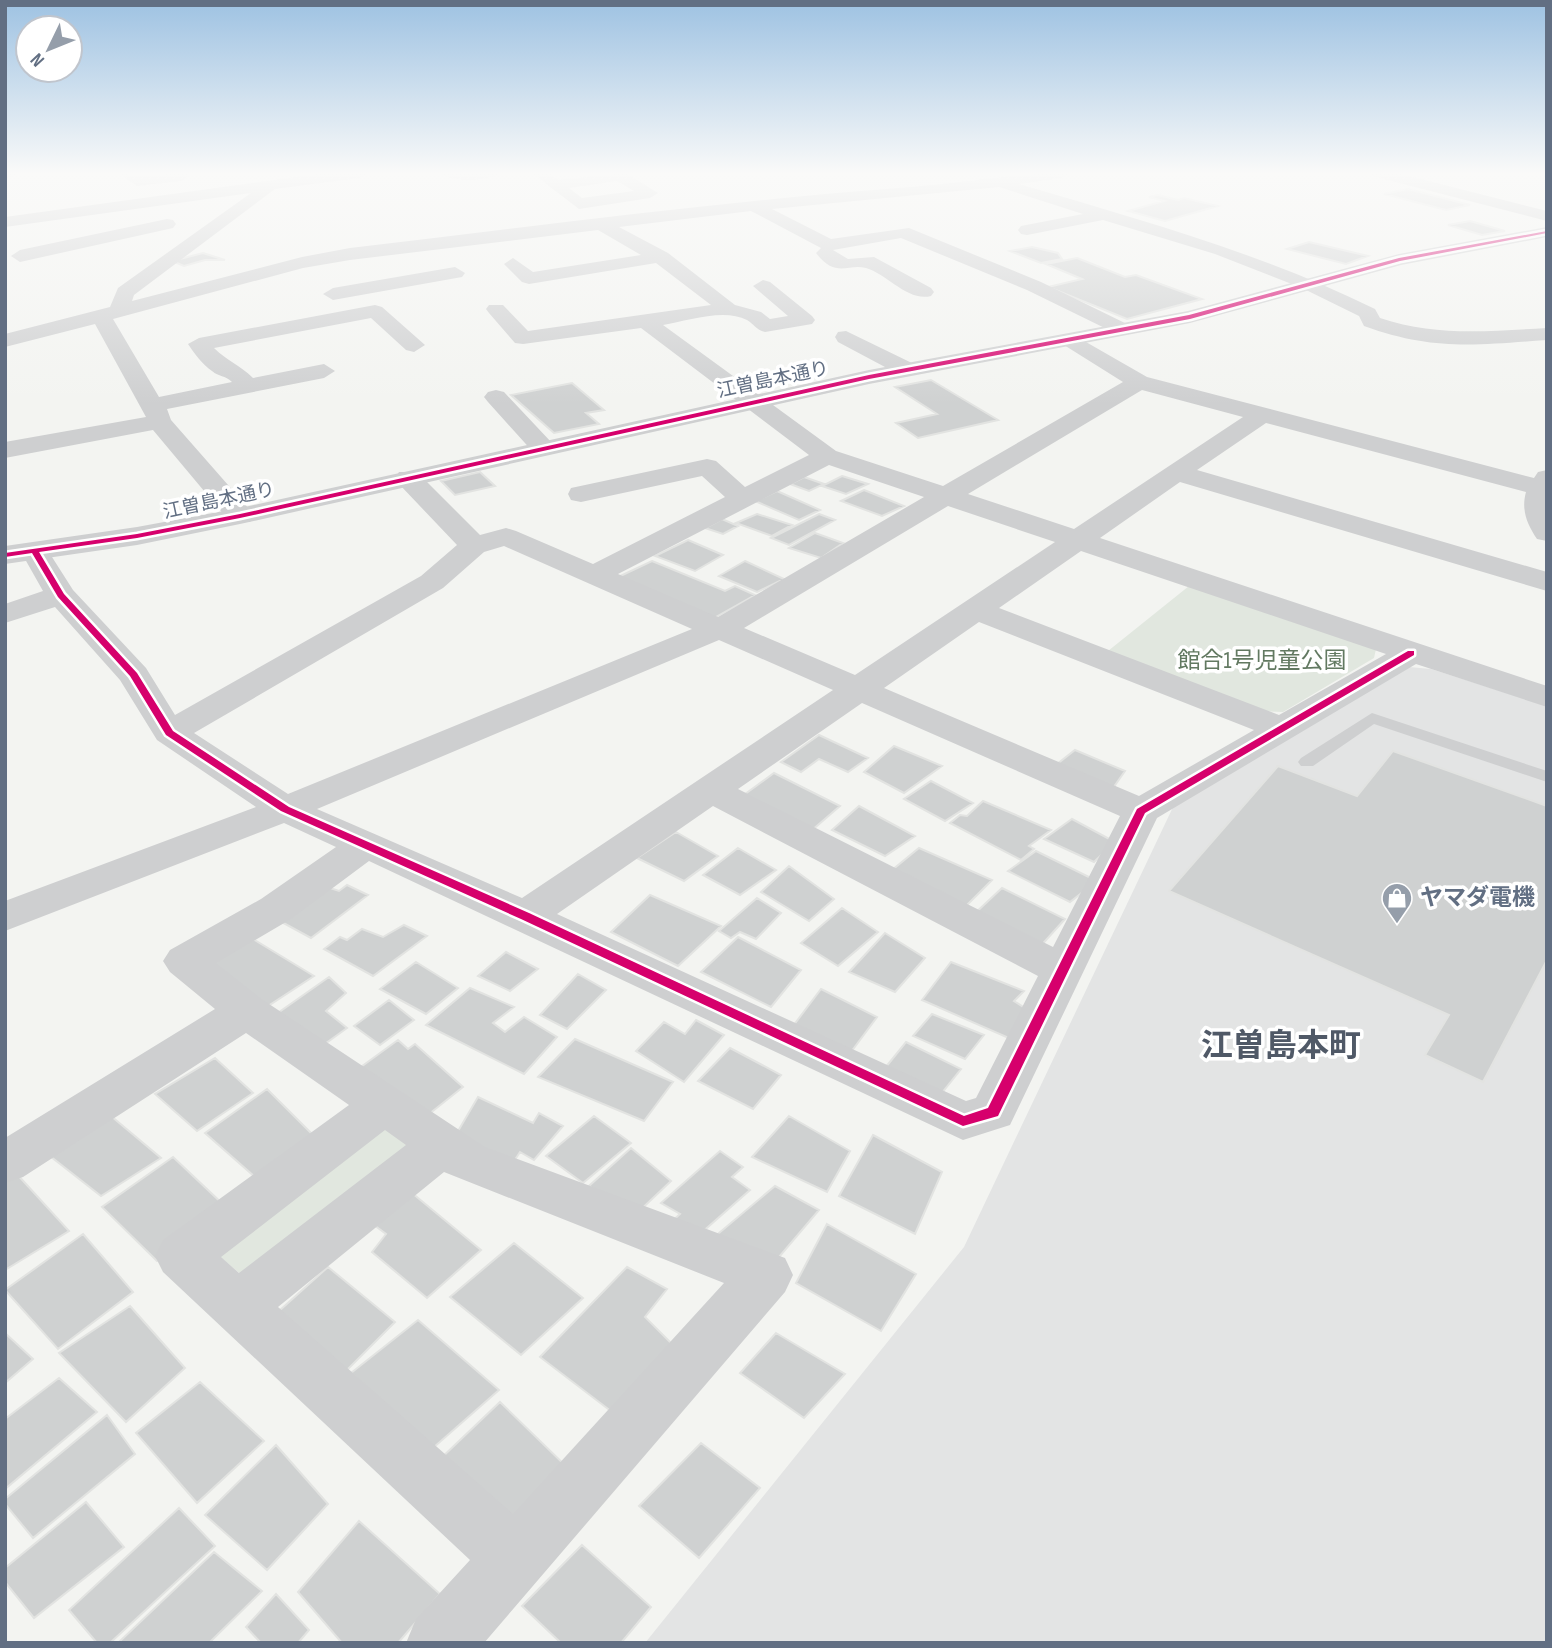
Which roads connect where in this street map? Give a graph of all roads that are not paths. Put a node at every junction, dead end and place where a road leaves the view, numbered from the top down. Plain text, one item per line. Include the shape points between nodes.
1 (46, 250) edge
2 (182, 250) edge
3 (384, 250) edge
4 (648, 250) edge
5 (820, 250) edge
6 (946, 250) edge
7 (1219, 250) edge
8 (1452, 250) edge
9 (20, 256) dead end
10 (661, 257) junction
11 (513, 264) dead end
12 (455, 273) dead end
13 (236, 281) junction
14 (1309, 284) junction
15 (763, 286) dead end
16 (924, 292) dead end
17 (319, 297) dead end
18 (255, 298) dead end
19 (496, 309) dead end
20 (606, 309) dead end
21 (728, 309) junction
22 (111, 314) junction
23 (634, 323) junction
24 (1124, 330) junction
25 (1547, 334) edge
26 (846, 337) dead end
27 (1072, 340) junction
28 (5, 341) edge
29 (414, 345) dead end
30 (283, 361) dead end
31 (908, 370) junction
32 (324, 371) dead end
33 (240, 378) junction
34 (1139, 382) junction
35 (496, 397) dead end
36 (750, 402) junction
37 (156, 413) junction
38 (1261, 415) junction
39 (543, 448) junction
40 (5, 450) edge
41 (827, 456) junction
42 (1178, 473) junction
43 (408, 478) junction
44 (1543, 483) edge
45 (581, 494) dead end
46 (944, 497) junction
47 (743, 499) junction
48 (240, 516) junction
49 (1547, 533) edge
50 (1078, 541) junction
51 (474, 546) junction
52 (20, 553) edge
53 (594, 575) junction
54 (1547, 582) edge
55 (61, 595) junction
56 (977, 610) junction
57 (5, 614) edge
58 (721, 628) junction
59 (1411, 653) junction
60 (859, 689) junction
61 (1547, 697) edge
62 (1283, 729) junction
63 (169, 733) junction
64 (1307, 762) dead end
65 (1547, 777) edge
66 (713, 791) junction
67 (285, 809) junction
68 (1141, 811) junction
69 (365, 845) junction
70 (525, 916) junction
71 (5, 917) edge
72 (1062, 970) junction
73 (247, 1011) junction
74 (385, 1104) junction
75 (443, 1144) junction
76 (5, 1163) edge
77 (238, 1306) junction
78 (515, 1558) junction
79 (440, 1643) edge

1 - 9 street
2 - 22 street via 125,292
3 - 13 street
4 - 10 street
5 - 16 street via 845,265 867,261
6 - 24 street
7 - 14 street
8 - 14 street, 江曽島本通り
10 - 11 street via 529,278
10 - 21 street
12 - 17 street
13 - 18 street
13 - 22 street
14 - 24 street, 江曽島本通り via 1203,314
14 - 25 street via 1368,313 1371,322 1406,334 1454,340
15 - 21 street via 805,320 765,326 754,316
19 - 23 street via 523,338
20 - 23 street
21 - 23 street
22 - 28 street
22 - 37 street
23 - 36 street
24 - 27 street, 江曽島本通り
26 - 31 street
27 - 31 street, 江曽島本通り
27 - 34 street
29 - 33 street via 375,311 279,320 199,344 221,368
30 - 33 street
31 - 36 street, 江曽島本通り
32 - 33 street
33 - 37 street
34 - 38 street
34 - 46 street
35 - 39 street
36 - 39 street, 江曽島本通り
36 - 41 street
37 - 40 street
37 - 48 street
38 - 42 street
38 - 44 street
39 - 43 street, 江曽島本通り
41 - 46 street
41 - 47 street
42 - 50 street
42 - 54 street
43 - 48 street, 江曽島本通り
43 - 51 street
44 - 49 street via 1536,509
45 - 47 street via 707,467
46 - 50 street
46 - 58 street
47 - 53 street
48 - 52 street, 江曽島本通り
50 - 56 street
50 - 59 street
51 - 53 street via 506,537
51 - 63 street via 432,582
52 - 55 street
53 - 58 street
55 - 57 street
55 - 63 street via 134,675
56 - 60 street
56 - 62 street
58 - 60 street
58 - 67 street
59 - 61 street
59 - 62 street
60 - 66 street
60 - 68 street
62 - 68 street
63 - 67 street
64 - 65 lane via 1372,718
66 - 70 street
66 - 72 street
67 - 69 street
67 - 71 street
68 - 72 street
69 - 70 street
69 - 73 street via 276,909 185,961
70 - 72 street via 963,1121 993,1112
73 - 74 street
73 - 76 street
74 - 75 street
74 - 77 street via 182,1256
75 - 77 street
75 - 78 street via 467,1161 766,1275
77 - 78 street
78 - 79 street

